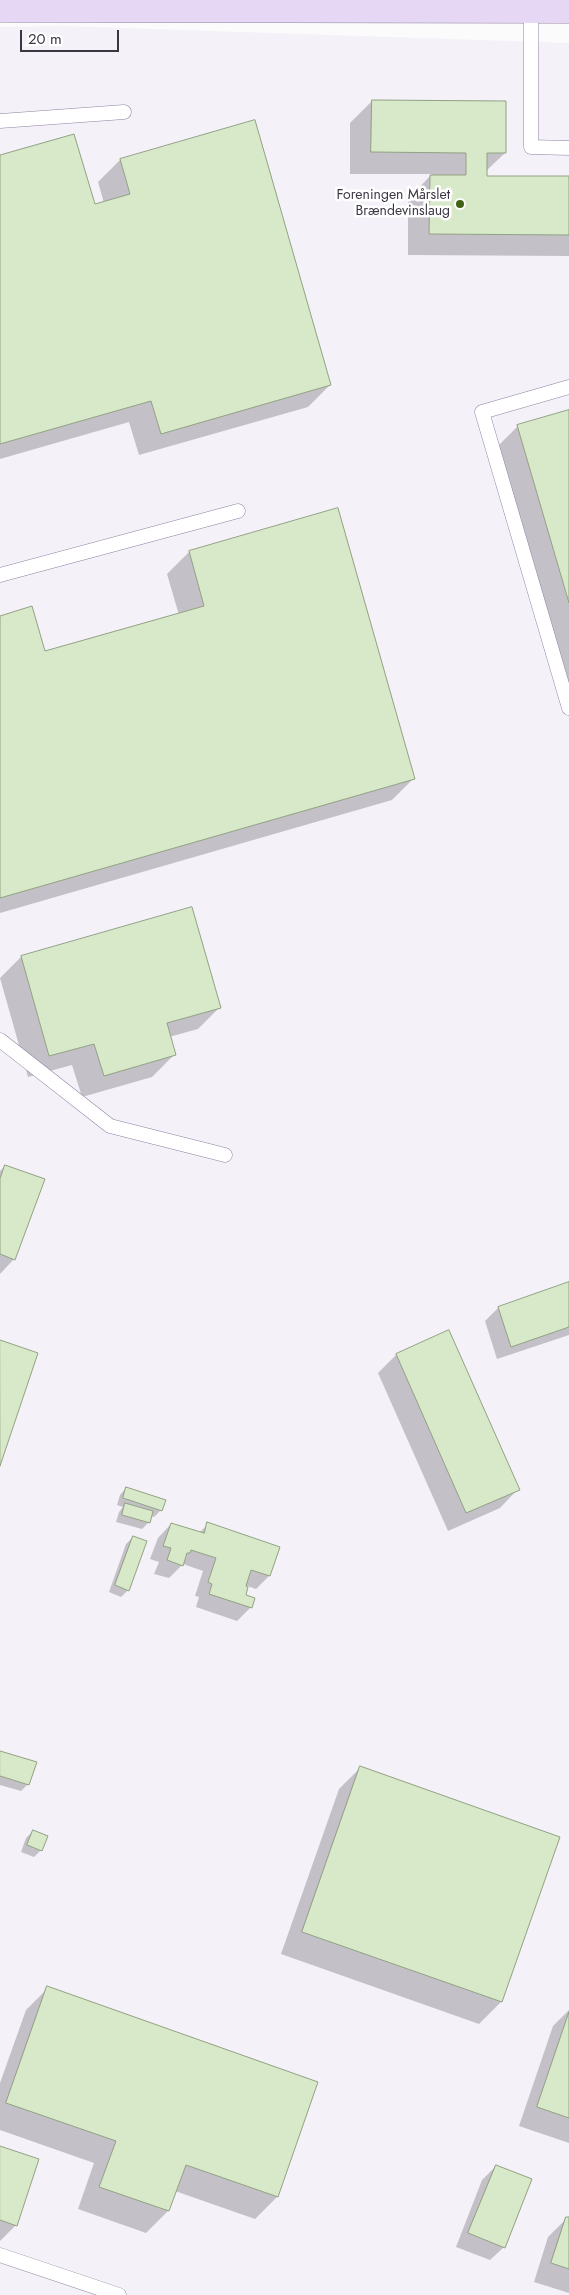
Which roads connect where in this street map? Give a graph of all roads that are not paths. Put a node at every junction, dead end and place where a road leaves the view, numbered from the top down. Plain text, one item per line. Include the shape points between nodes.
1 (565, 6) edge
2 (0, 8) edge
3 (531, 8) junction
4 (124, 112) dead end
5 (0, 121) edge
6 (569, 148) edge
7 (569, 387) edge
8 (238, 511) dead end
9 (0, 575) edge
10 (569, 708) edge
11 (0, 1040) edge
12 (225, 1155) dead end
13 (0, 2255) edge
14 (120, 2295) edge

1 - 3 street
2 - 3 street
3 - 6 lane via 531,147
4 - 5 lane
7 - 10 lane via 482,412
8 - 9 lane
11 - 12 lane via 110,1126
13 - 14 lane

